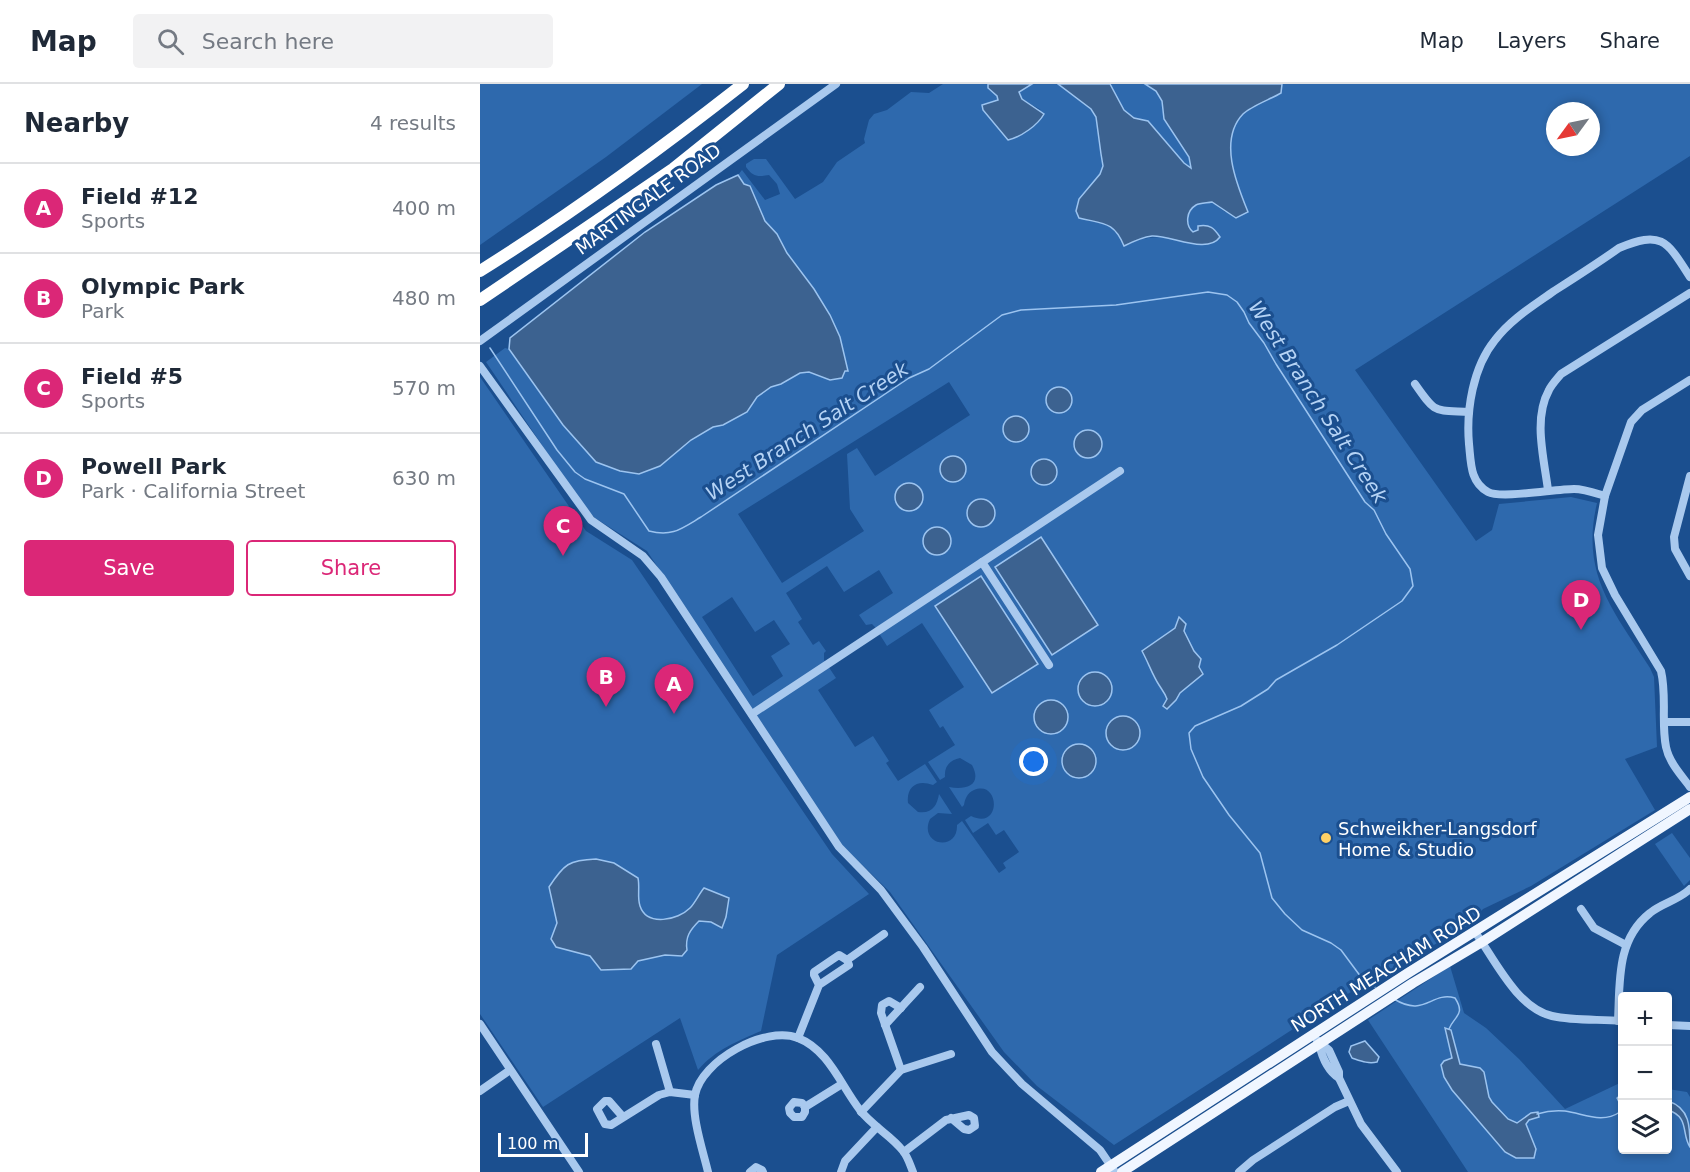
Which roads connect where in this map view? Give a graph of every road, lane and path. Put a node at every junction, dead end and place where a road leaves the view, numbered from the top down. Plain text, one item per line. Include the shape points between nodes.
1 (743, 84) edge
2 (779, 84) edge
3 (836, 84) edge
4 (480, 271) edge
5 (1690, 276) edge
6 (1690, 293) edge
7 (480, 300) edge
8 (480, 341) edge
9 (480, 366) edge
10 (1690, 380) edge
11 (1415, 384) dead end
12 (1469, 412) junction
13 (1120, 471) dead end
14 (1690, 476) edge
15 (1548, 490) junction
16 (1605, 496) junction
17 (982, 562) junction
18 (1690, 576) edge
19 (1049, 665) dead end
20 (752, 714) junction
21 (1665, 722) junction
22 (1690, 722) edge
23 (1690, 787) edge
24 (1690, 797) edge
25 (1690, 809) edge
26 (1690, 889) edge
27 (1581, 909) dead end
28 (884, 934) dead end
29 (1479, 937) junction
30 (1626, 945) junction
31 (847, 960) junction
32 (819, 985) junction
33 (921, 987) dead end
34 (1620, 992) edge
35 (1376, 1001) junction
36 (901, 1008) junction
37 (1618, 1021) edge
38 (480, 1024) edge
39 (885, 1025) junction
40 (1672, 1025) edge
41 (1690, 1026) edge
42 (798, 1038) junction
43 (656, 1044) dead end
44 (1321, 1046) junction
45 (951, 1054) dead end
46 (510, 1070) junction
47 (901, 1070) junction
48 (842, 1084) junction
49 (480, 1091) edge
50 (670, 1092) junction
51 (695, 1095) junction
52 (1349, 1101) junction
53 (805, 1107) dead end
54 (861, 1112) junction
55 (622, 1117) dead end
56 (951, 1118) dead end
57 (877, 1127) junction
58 (904, 1152) junction
59 (1389, 1168) edge
60 (1113, 1169) edge
61 (579, 1172) edge
62 (707, 1172) edge
63 (750, 1172) edge
64 (763, 1172) edge
65 (841, 1172) edge
66 (913, 1172) edge
67 (1101, 1172) edge
68 (1122, 1172) edge
69 (1239, 1172) edge
70 (1397, 1172) edge

1 - 4 highway via 543,231
2 - 7 highway via 672,169
3 - 8 street, MARTINGALE ROAD
5 - 12 street via 1671,248 1661,242 1648,238 1619,248 1508,324 1480,365
6 - 15 street via 1561,374 1549,390 1542,409
9 - 20 street via 591,520 643,556 661,577
10 - 16 street via 1642,410 1631,422
11 - 12 street via 1433,408
12 - 15 street via 1473,477 1481,487 1504,496
13 - 17 street
14 - 18 street via 1674,537 1675,549
15 - 16 street via 1578,489
16 - 21 street via 1599,535 1602,568 1661,671
17 - 19 street
17 - 20 street
20 - 60 street via 839,847 881,890 992,1052 1100,1150
21 - 22 street
21 - 23 street via 1670,759
24 - 29 main road, NORTH MEACHAM ROAD
25 - 29 main road, NORTH MEACHAM ROAD
26 - 30 street via 1643,920
27 - 30 street via 1594,928
28 - 31 street
29 - 35 main road, NORTH MEACHAM ROAD via 1401,991
29 - 35 main road, NORTH MEACHAM ROAD via 1391,984
29 - 37 street via 1523,1001 1534,1010 1566,1018
30 - 34 street via 1620,963
31 - 32 street via 849,965
31 - 32 street via 839,955 814,972
32 - 42 street
33 - 36 street
35 - 44 main road, NORTH MEACHAM ROAD
36 - 39 street
36 - 39 street via 889,1001 882,1005
38 - 46 street
39 - 47 street
40 - 41 street
42 - 48 street via 824,1057
42 - 51 street via 763,1037 751,1041 709,1068
43 - 50 street
44 - 52 street
44 - 60 main road, NORTH MEACHAM ROAD
44 - 68 main road, NORTH MEACHAM ROAD
45 - 47 street
46 - 49 street
46 - 61 street
47 - 54 street
48 - 53 street
48 - 54 street
50 - 51 street
50 - 55 street
51 - 62 street
52 - 59 street
52 - 69 street
54 - 57 street
56 - 58 street
57 - 58 street
57 - 65 street via 845,1161
58 - 66 street
59 - 70 street
60 - 67 main road, NORTH MEACHAM ROAD
63 - 64 street via 756,1167

